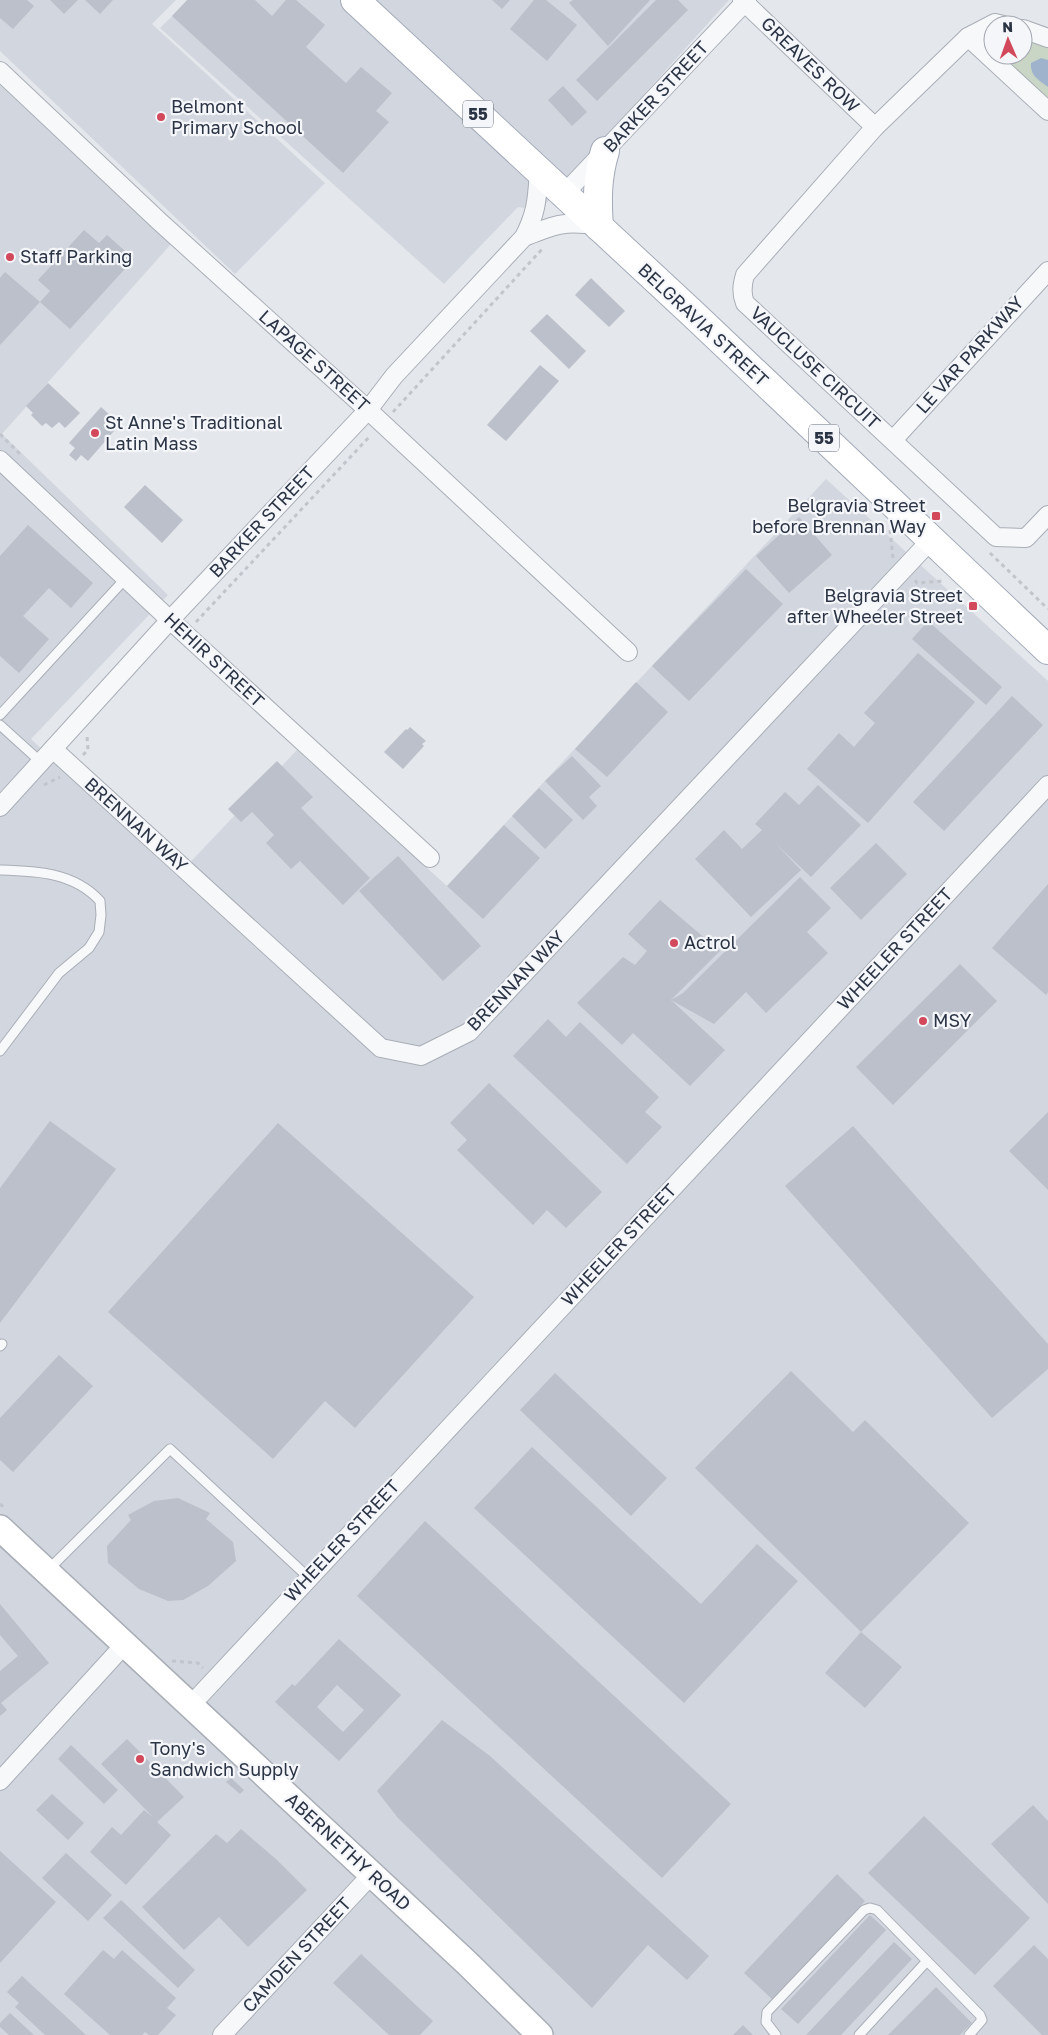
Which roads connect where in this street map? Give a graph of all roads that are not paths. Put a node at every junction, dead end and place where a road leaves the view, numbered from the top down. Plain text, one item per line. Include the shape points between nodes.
1 (355, 1) edge
2 (745, 1) edge
3 (983, 29) edge
4 (1033, 33) edge
5 (968, 37) junction
6 (1048, 38) edge
7 (0, 71) edge
8 (1048, 111) edge
9 (875, 128) junction
10 (605, 151) junction
11 (539, 171) junction
12 (564, 194) junction
13 (600, 227) junction
14 (524, 237) junction
15 (1048, 270) edge
16 (368, 410) junction
17 (893, 440) junction
18 (0, 460) edge
19 (1048, 515) edge
20 (931, 540) junction
21 (126, 578) junction
22 (170, 620) junction
23 (1048, 650) edge
24 (628, 652) dead end
25 (0, 715) edge
26 (0, 725) edge
27 (54, 750) junction
28 (42, 763) junction
29 (1048, 785) edge
30 (0, 807) edge
31 (430, 858) dead end
32 (0, 870) edge
33 (0, 1051) edge
34 (0, 1528) edge
35 (46, 1571) junction
36 (308, 1577) junction
37 (125, 1644) junction
38 (191, 1705) junction
39 (0, 1781) edge
40 (372, 1874) junction
41 (927, 1961) junction
42 (222, 2035) edge
43 (540, 2035) edge
44 (776, 2035) edge
45 (859, 2035) edge
46 (969, 2035) edge

1 - 11 main road, BELGRAVIA STREET / 55
2 - 9 street, GREAVES ROW
2 - 10 street, BARKER STREET
3 - 5 street, VAUCLUSE CIRCUIT
4 - 6 street
5 - 8 street
5 - 9 street, VAUCLUSE CIRCUIT
7 - 16 street, LAPAGE STREET via 160,222
9 - 17 street, VAUCLUSE CIRCUIT via 745,275 742,296 745,303
10 - 12 street, BARKER STREET
10 - 13 main road via 598,186
11 - 12 main road, BELGRAVIA STREET / 55
11 - 14 street, BARKER STREET via 536,206
12 - 13 main road, BELGRAVIA STREET / 55
13 - 14 street, BARKER STREET via 567,223
13 - 20 main road, BELGRAVIA STREET / 55
14 - 16 street, BARKER STREET via 394,376
15 - 17 street, LE VAR PARKWAY
16 - 22 street, BARKER STREET
16 - 24 street, LAPAGE STREET
17 - 19 street, VAUCLUSE CIRCUIT via 996,537 1026,538
18 - 21 street, HEHIR STREET
20 - 23 main road, BELGRAVIA STREET / 55
20 - 27 street, BRENNAN WAY via 469,1032 421,1056 381,1048
21 - 22 street, HEHIR STREET
21 - 25 lane
22 - 27 street, BARKER STREET
22 - 31 street, HEHIR STREET
26 - 28 lane
27 - 28 street, BARKER STREET
28 - 30 street, BARKER STREET
29 - 36 street, WHEELER STREET
32 - 33 lane via 52,874 77,882 100,901 101,915 99,932 90,948 59,973
34 - 35 street, ABERNETHY ROAD
35 - 36 lane via 170,1449
35 - 37 street, ABERNETHY ROAD
36 - 38 street, WHEELER STREET
37 - 38 street, ABERNETHY ROAD
37 - 39 street
38 - 40 street, ABERNETHY ROAD
40 - 42 street, CAMDEN STREET
40 - 43 street, ABERNETHY ROAD
41 - 44 lane via 877,1910 864,1910 767,2012 766,2022
41 - 45 lane
41 - 46 lane via 980,2015 982,2020

